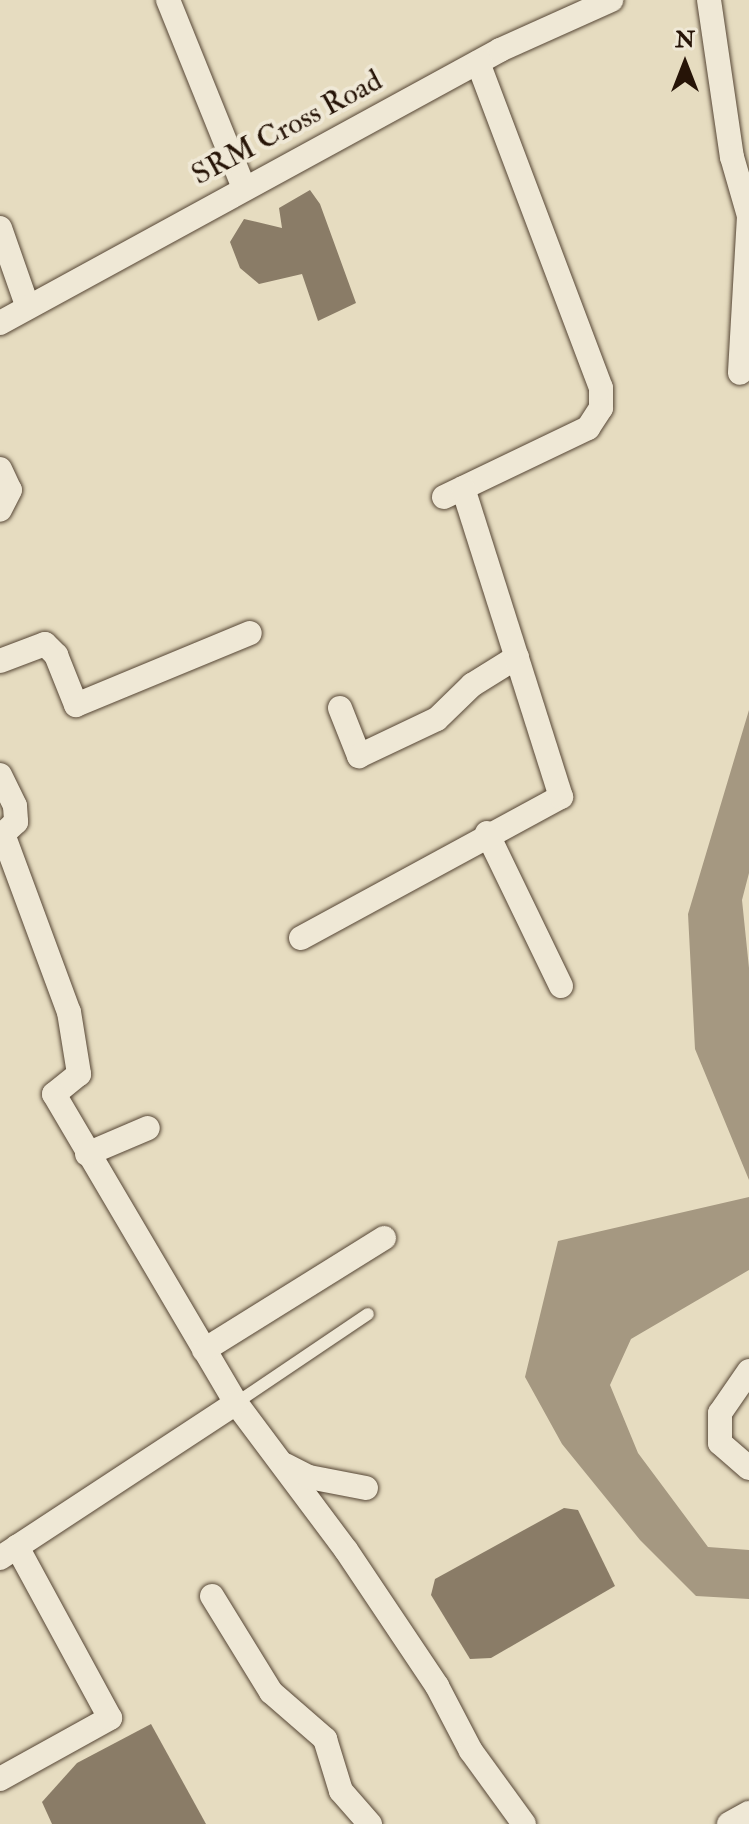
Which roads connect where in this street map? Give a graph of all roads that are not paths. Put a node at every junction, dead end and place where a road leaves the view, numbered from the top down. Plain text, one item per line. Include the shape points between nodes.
1 (168, 0) edge
2 (611, 0) edge
3 (709, 0) edge
4 (582, 6) edge
5 (478, 62) junction
6 (740, 160) edge
7 (244, 188) junction
8 (0, 228) edge
9 (27, 305) junction
10 (0, 323) edge
11 (740, 373) dead end
12 (0, 469) edge
13 (0, 510) edge
14 (250, 633) dead end
15 (517, 657) junction
16 (0, 661) edge
17 (340, 708) dead end
18 (0, 775) edge
19 (487, 833) junction
20 (301, 938) dead end
21 (561, 986) dead end
22 (148, 1128) dead end
23 (87, 1154) junction
24 (384, 1238) dead end
25 (368, 1314) dead end
26 (204, 1350) junction
27 (749, 1371) edge
28 (236, 1403) junction
29 (280, 1462) junction
30 (749, 1468) edge
31 (366, 1488) dead end
32 (9, 1552) edge
33 (212, 1596) dead end
34 (0, 1779) edge
35 (749, 1813) edge
36 (370, 1824) edge
37 (524, 1824) edge
38 (729, 1824) edge

1 - 7 street
2 - 4 street, SRM Cross Road
3 - 6 street
4 - 5 street, SRM Cross Road
5 - 7 street, SRM Cross Road
5 - 15 street via 601,388 601,408 588,428 454,492
6 - 11 street via 749,216
7 - 9 street, SRM Cross Road
8 - 9 street
9 - 10 street, SRM Cross Road
12 - 13 street via 10,490
14 - 16 street via 76,705 56,655 45,644
15 - 17 street via 472,685 437,719 359,756
15 - 19 street via 561,797
18 - 23 street via 15,806 16,822 3,834 71,1028 79,1074 54,1094
19 - 20 street
19 - 21 street
22 - 23 street
23 - 26 street
24 - 26 street
25 - 28 lane
26 - 28 street
27 - 30 street via 720,1413 720,1443
28 - 29 street
28 - 32 street
29 - 31 street via 309,1477
29 - 37 street via 437,1686 471,1751
32 - 34 street via 110,1718
33 - 36 street via 271,1692 325,1739 341,1791
35 - 38 street

